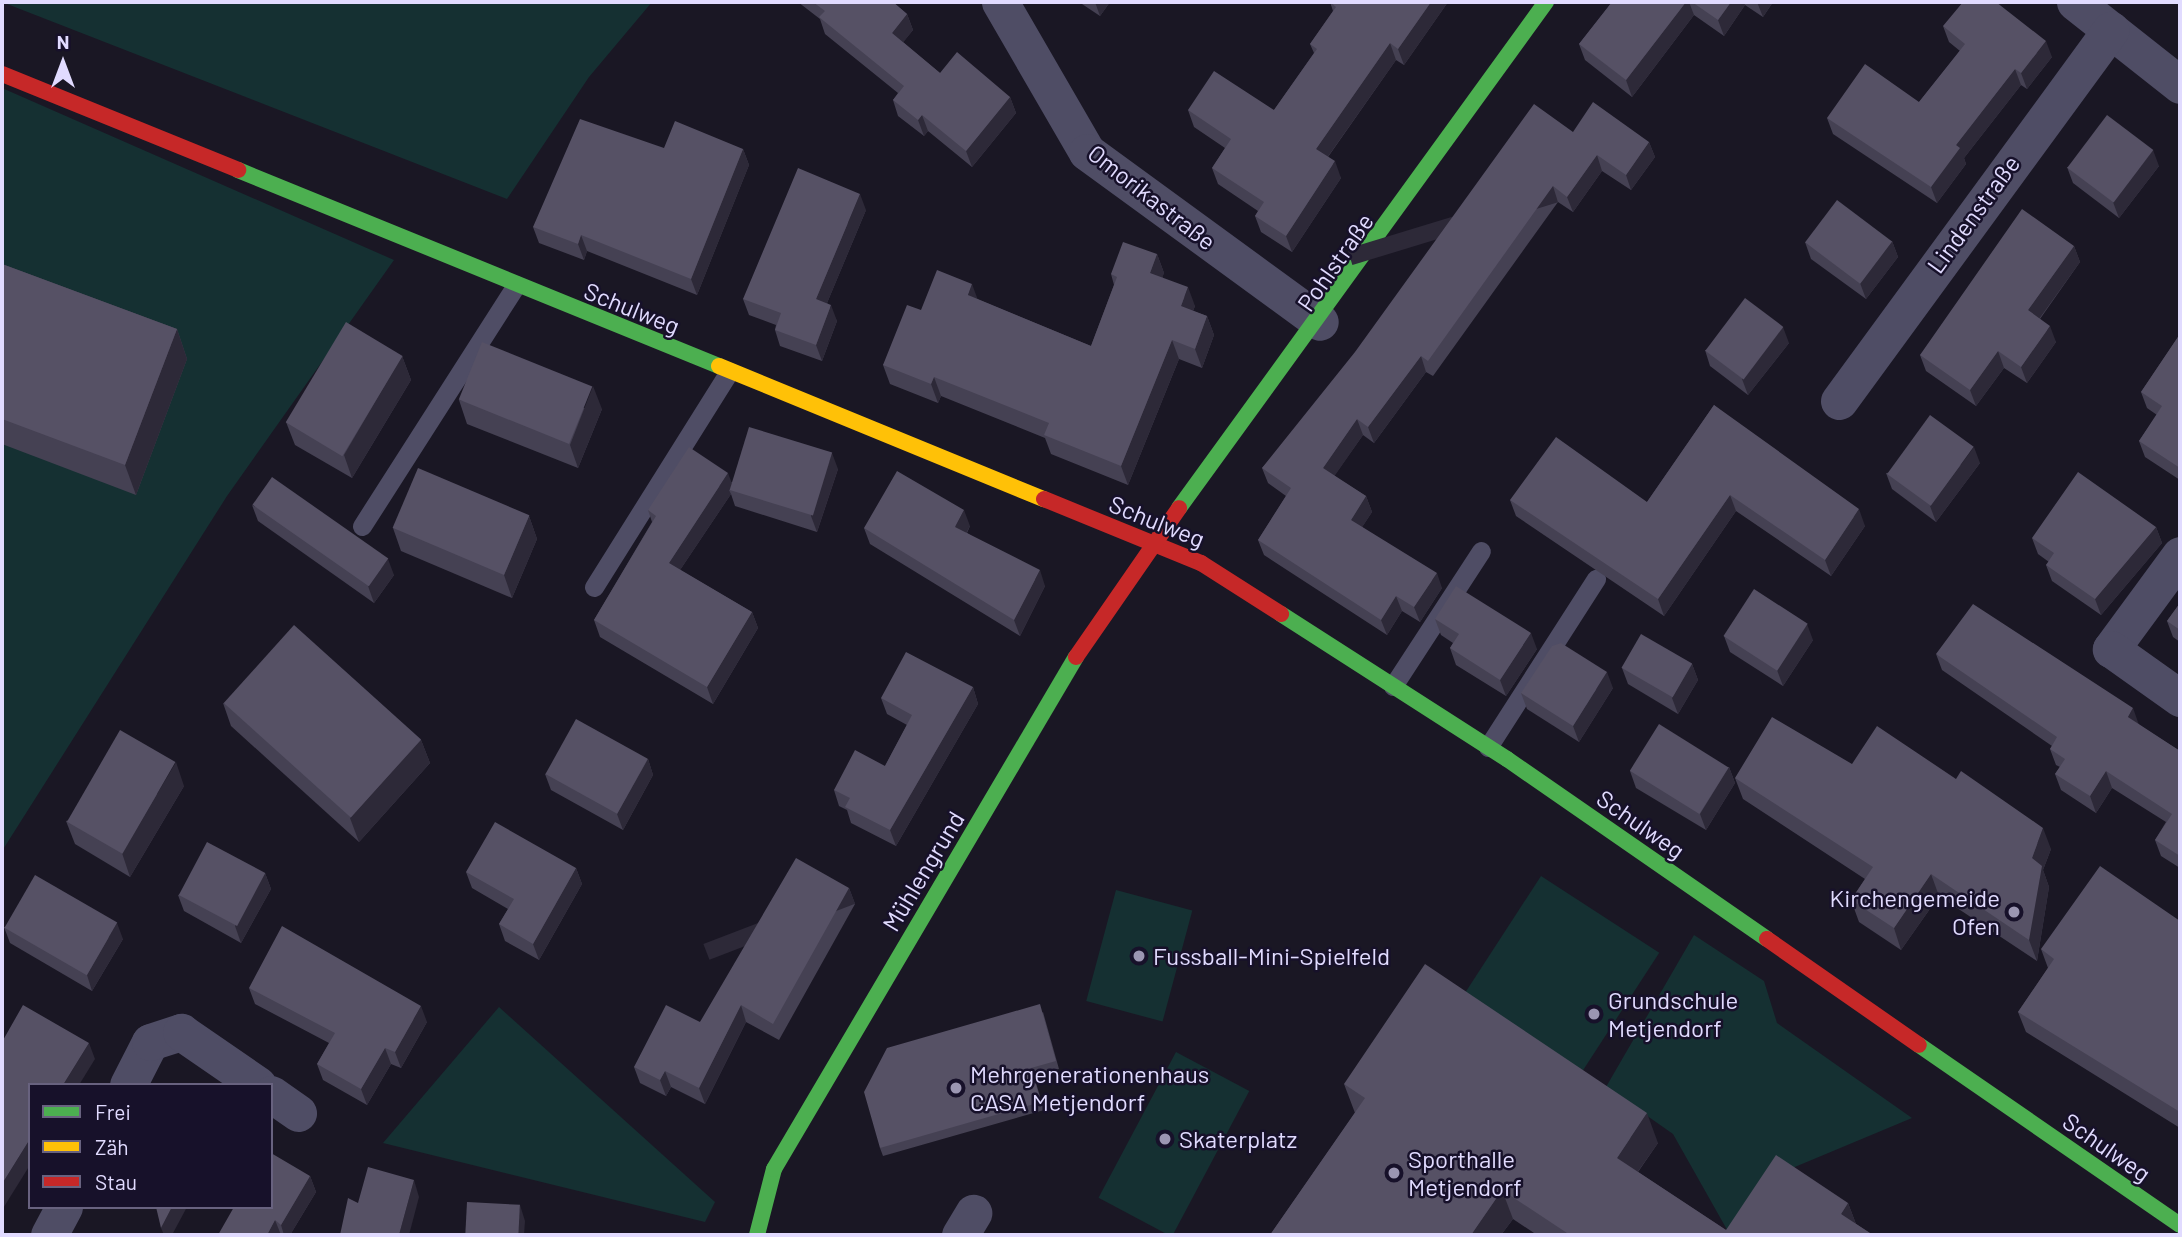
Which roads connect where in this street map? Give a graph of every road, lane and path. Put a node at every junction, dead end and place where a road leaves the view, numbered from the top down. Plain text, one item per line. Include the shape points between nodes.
1 (1000, 2) edge
2 (1546, 2) edge
3 (2081, 3) edge
4 (2111, 30) junction
5 (2, 74) edge
6 (2180, 85) edge
7 (516, 285) junction
8 (1320, 322) junction
9 (729, 372) junction
10 (1839, 401) dead end
11 (362, 526) dead end
12 (1157, 545) junction
13 (1481, 551) dead end
14 (2180, 555) edge
15 (1596, 579) edge
16 (594, 587) dead end
17 (1393, 686) junction
18 (2180, 698) edge
19 (1488, 747) junction
20 (129, 1083) edge
21 (255, 1083) edge
22 (2180, 1225) edge
23 (757, 1235) edge

1 - 8 street, Omorikastraße via 1087,152
2 - 8 street, Pohlstraße
3 - 4 street
4 - 6 street
4 - 10 street, Lindenstraße
5 - 7 street, Schulweg
7 - 9 street, Schulweg
7 - 11 lane
8 - 12 street, Pohlstraße
9 - 12 street, Schulweg
9 - 16 lane
12 - 17 street, Schulweg via 1201,563
12 - 23 street, Mühlengrund via 1097,621 774,1169
13 - 17 lane
14 - 18 street via 2110,649
15 - 19 lane
17 - 19 street, Schulweg
19 - 22 street, Schulweg
20 - 21 street via 150,1042 181,1032

